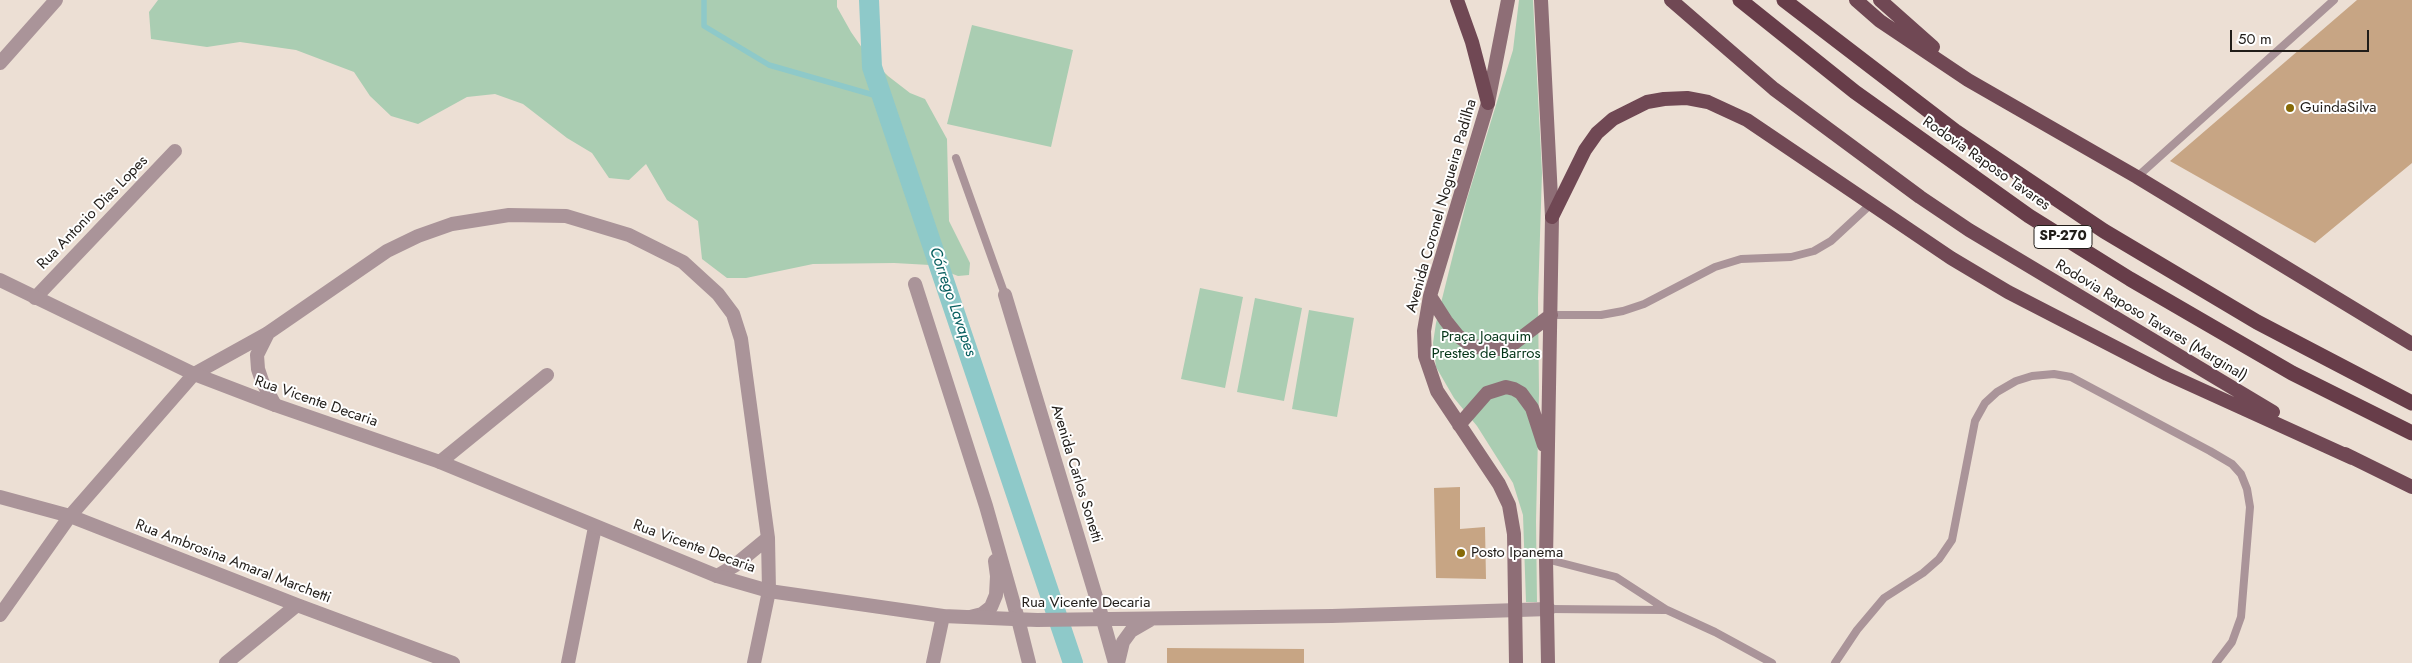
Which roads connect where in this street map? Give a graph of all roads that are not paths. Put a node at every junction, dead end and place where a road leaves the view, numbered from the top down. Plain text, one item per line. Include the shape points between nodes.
1 (56, 0) edge
2 (1457, 0) edge
3 (1508, 0) edge
4 (1541, 0) edge
5 (1671, 0) edge
6 (1740, 0) edge
7 (1784, 0) edge
8 (1856, 0) edge
9 (1880, 0) edge
10 (2334, 0) edge
11 (0, 63) edge
12 (1968, 80) junction
13 (1488, 103) junction
14 (175, 151) dead end
15 (956, 158) dead end
16 (2137, 177) junction
17 (1871, 204) junction
18 (1552, 217) junction
19 (0, 280) edge
20 (915, 284) dead end
21 (1006, 295) joint
22 (1430, 296) junction
23 (35, 298) junction
24 (1551, 315) junction
25 (268, 333) junction
26 (2412, 344) edge
27 (194, 374) junction
28 (547, 375) dead end
29 (2412, 402) edge
30 (275, 405) junction
31 (1459, 425) junction
32 (2412, 433) edge
33 (1547, 454) junction
34 (2352, 458) junction
35 (440, 462) junction
36 (2412, 487) edge
37 (0, 497) edge
38 (986, 506) junction
39 (70, 516) junction
40 (595, 527) junction
41 (768, 538) junction
42 (1546, 559) junction
43 (717, 576) junction
44 (769, 591) junction
45 (297, 605) junction
46 (1549, 609) junction
47 (1516, 610) junction
48 (1667, 610) junction
49 (0, 615) edge
50 (943, 616) junction
51 (970, 617) junction
52 (1018, 619) junction
53 (1104, 620) junction
54 (1152, 620) junction
55 (226, 663) edge
56 (453, 663) edge
57 (568, 663) edge
58 (754, 663) edge
59 (933, 663) edge
60 (1029, 663) edge
61 (1117, 663) edge
62 (1516, 663) edge
63 (1548, 663) edge
64 (1772, 663) edge
65 (1834, 663) edge
66 (2216, 663) edge

1 - 11 street
2 - 13 highway
3 - 13 main road, Avenida Coronel Nogueira Padilha
4 - 18 main road
5 - 34 highway, Rodovia Raposo Tavares (Marginal) via 1774,89 1969,230
6 - 32 highway, Rodovia Raposo Tavares / SP-270 via 1855,92 2029,216 2292,374
7 - 29 highway, Rodovia Raposo Tavares / SP-270 via 1955,131 2064,206 2257,322
8 - 12 highway via 1880,21
9 - 12 highway
10 - 16 lane
12 - 16 highway
13 - 22 main road, Avenida Coronel Nogueira Padilha
14 - 23 street, Rua Antonio Dias Lopes
15 - 21 lane
16 - 26 highway
17 - 18 highway via 1748,120 1688,98 1647,102 1613,119 1597,133 1585,150
17 - 24 lane via 1831,241 1814,251 1791,257 1741,259 1716,267 1644,304 1623,311 1601,316
17 - 34 highway via 1951,258 2062,321 2167,374
18 - 24 main road
19 - 23 street, Rua Vicente Decaria
20 - 38 street
21 - 53 street, Avenida Carlos Sonetti
22 - 24 main road via 1458,336 1471,345 1486,349 1500,349 1513,344
22 - 31 main road, Avenida Coronel Nogueira Padilha via 1424,330 1425,356 1437,391
23 - 27 street, Rua Vicente Decaria
24 - 33 main road
25 - 27 street
25 - 30 street via 257,354 258,369
25 - 41 street via 387,251 452,224 509,215 566,216 628,235 683,262 718,294 733,314 740,339
27 - 30 street, Rua Vicente Decaria
27 - 39 street
28 - 35 street
30 - 35 street, Rua Vicente Decaria
31 - 33 main road via 1487,394 1506,387 1514,389 1532,408
31 - 47 main road, Avenida Coronel Nogueira Padilha via 1499,484 1509,505 1514,534
33 - 42 main road
34 - 36 highway, Rodovia Raposo Tavares (Marginal)
35 - 40 street, Rua Vicente Decaria
37 - 39 street, Rua Ambrosina Amaral Marchetti
38 - 51 street via 998,576 996,595 991,607
38 - 52 street
39 - 45 street, Rua Ambrosina Amaral Marchetti
39 - 49 street
40 - 43 street, Rua Vicente Decaria
40 - 57 street
41 - 43 street
41 - 44 street
42 - 46 main road
42 - 48 lane via 1616,577
43 - 44 street, Rua Vicente Decaria
44 - 50 street, Rua Vicente Decaria
44 - 58 street
45 - 55 street
45 - 56 street, Rua Ambrosina Amaral Marchetti
46 - 47 street
46 - 48 lane
46 - 63 main road
47 - 54 street, Rua Vicente Decaria
47 - 62 main road, Avenida Coronel Nogueira Padilha
48 - 64 lane
50 - 51 street, Rua Vicente Decaria
50 - 59 street
51 - 52 street, Rua Vicente Decaria
52 - 53 street, Rua Vicente Decaria
52 - 60 street
53 - 54 street, Rua Vicente Decaria
53 - 61 street, Avenida Carlos Sonetti
54 - 61 street, Avenida Carlos Sonetti via 1131,631 1123,642
65 - 66 lane via 1884,598 1923,573 1939,559 1952,540 1975,421 1985,403 2016,381 2054,374 2071,377 2202,446 2232,464 2241,474 2248,489 2250,507 2241,618 2232,642

